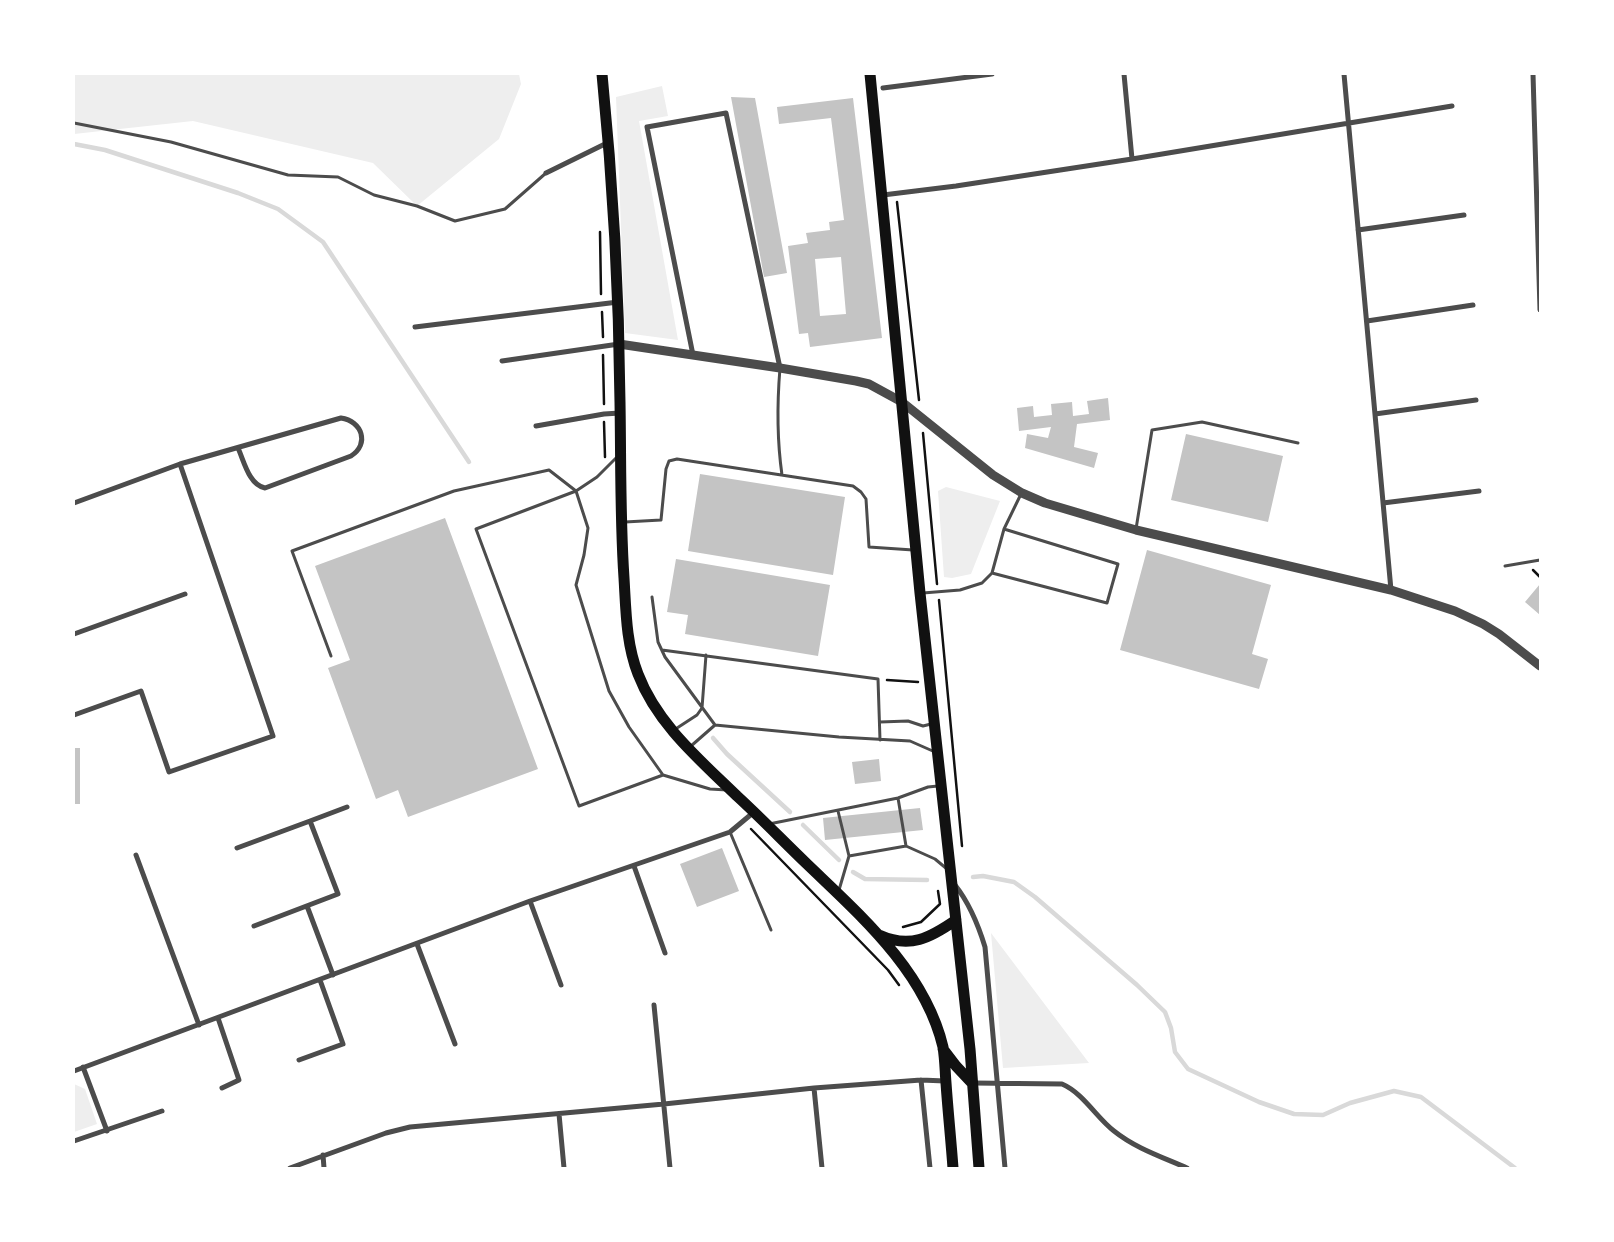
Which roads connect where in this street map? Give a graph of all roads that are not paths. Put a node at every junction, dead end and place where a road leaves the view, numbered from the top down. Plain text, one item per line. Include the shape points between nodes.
1 (602, 74) edge
2 (870, 74) edge
3 (992, 74) edge
4 (1124, 74) edge
5 (1344, 74) edge
6 (1533, 74) edge
7 (883, 88) dead end
8 (1452, 106) dead end
9 (1349, 123) junction
10 (74, 124) edge
11 (609, 142) junction
12 (1132, 159) junction
13 (546, 173) joint
14 (882, 195) junction
15 (1464, 215) dead end
16 (1358, 230) junction
17 (1539, 264) edge
18 (618, 302) junction
19 (1473, 305) dead end
20 (1540, 310) edge
21 (1367, 321) junction
22 (416, 327) dead end
23 (620, 344) junction
24 (693, 355) junction
25 (502, 361) dead end
26 (780, 368) junction
27 (1476, 400) dead end
28 (902, 402) junction
29 (620, 413) junction
30 (1375, 414) junction
31 (536, 426) dead end
32 (1298, 443) dead end
33 (238, 448) junction
34 (621, 454) junction
35 (180, 464) junction
36 (782, 475) junction
37 (1479, 490) dead end
38 (576, 491) junction
39 (1022, 493) junction
40 (1383, 502) junction
41 (74, 503) edge
42 (620, 522) junction
43 (1004, 529) junction
44 (1136, 530) junction
45 (916, 550) junction
46 (1540, 560) edge
47 (1506, 566) dead end
48 (992, 573) junction
49 (1391, 590) junction
50 (920, 593) junction
51 (185, 594) dead end
52 (652, 597) dead end
53 (74, 634) edge
54 (662, 650) junction
55 (706, 655) junction
56 (331, 656) dead end
57 (1540, 666) edge
58 (702, 708) junction
59 (74, 714) edge
60 (880, 722) junction
61 (934, 724) junction
62 (715, 725) junction
63 (672, 731) junction
64 (880, 740) junction
65 (689, 748) junction
66 (938, 753) junction
67 (663, 775) junction
68 (941, 785) junction
69 (732, 791) junction
70 (898, 798) junction
71 (347, 806) dead end
72 (838, 811) junction
73 (754, 812) junction
74 (310, 820) junction
75 (766, 824) junction
76 (730, 832) junction
77 (906, 846) junction
78 (237, 848) dead end
79 (136, 855) dead end
80 (849, 856) junction
81 (634, 866) junction
82 (952, 877) junction
83 (838, 893) junction
84 (530, 901) junction
85 (307, 906) junction
86 (956, 920) junction
87 (254, 926) dead end
88 (771, 930) dead end
89 (878, 935) junction
90 (417, 944) junction
91 (665, 954) dead end
92 (333, 975) junction
93 (320, 980) junction
94 (561, 985) dead end
95 (654, 1005) dead end
96 (218, 1018) junction
97 (199, 1025) junction
98 (454, 1044) dead end
99 (943, 1049) junction
100 (299, 1060) dead end
101 (83, 1067) junction
102 (74, 1071) edge
103 (921, 1080) junction
104 (946, 1081) junction
105 (972, 1083) junction
106 (997, 1084) junction
107 (222, 1088) dead end
108 (814, 1088) junction
109 (664, 1104) junction
110 (162, 1111) dead end
111 (559, 1114) junction
112 (107, 1131) junction
113 (74, 1141) edge
114 (323, 1155) junction
115 (290, 1168) edge
116 (324, 1168) edge
117 (564, 1168) edge
118 (670, 1168) edge
119 (822, 1168) edge
120 (930, 1168) edge
121 (953, 1168) edge
122 (979, 1168) edge
123 (1005, 1168) edge
124 (1187, 1168) edge

1 - 11 main road
2 - 14 main road
3 - 7 street
4 - 12 street
5 - 9 street
6 - 17 street
8 - 9 street
9 - 12 street
9 - 16 street
10 - 13 lane via 171,142 288,175 338,177 374,195 417,206 455,221 505,209
11 - 13 street
11 - 18 main road
12 - 14 street
14 - 28 main road
15 - 16 street
16 - 21 street
17 - 20 street
18 - 22 street
18 - 23 main road
19 - 21 street
21 - 30 street
23 - 24 street
23 - 25 street
23 - 29 main road
24 - 26 street
24 - 26 street via 647,126 726,113
26 - 28 street via 862,382
26 - 36 lane
27 - 30 street
28 - 39 street via 973,461
28 - 45 main road
29 - 31 street
29 - 34 main road
30 - 40 street
32 - 44 lane via 1202,422 1152,430
33 - 33 street via 341,418 352,421 361,435 360,446 351,456 264,488 253,481
33 - 35 street
34 - 38 lane via 598,477
34 - 42 main road
35 - 41 street
35 - 59 street via 273,736 169,772 142,691
36 - 42 lane via 677,459 670,461 666,469 661,520
36 - 45 lane via 853,486 866,499 868,547
37 - 40 street
38 - 56 lane via 549,470 454,491 292,551
38 - 67 lane via 588,528 576,585 609,691 629,727
38 - 67 lane via 476,529 579,806
39 - 43 lane
39 - 44 street via 1069,511
40 - 49 street
42 - 63 main road via 627,629 632,655 653,704
43 - 48 lane
43 - 48 lane via 1118,564 1106,603
44 - 49 street
45 - 50 main road
46 - 47 lane
48 - 50 lane via 982,583 960,590
49 - 57 street via 1476,620
50 - 61 main road
51 - 53 street
52 - 54 lane
54 - 55 lane
54 - 58 lane
55 - 58 lane
55 - 60 lane via 878,679
58 - 62 lane
58 - 63 lane via 697,715
60 - 61 lane
60 - 64 lane
61 - 66 main road
62 - 64 lane
62 - 65 lane
63 - 65 main road
64 - 66 lane via 910,741
65 - 69 main road
66 - 68 main road
67 - 69 lane via 710,789
68 - 70 lane
68 - 82 main road
69 - 73 main road
70 - 72 lane
70 - 77 lane
71 - 74 street
72 - 75 lane
72 - 80 lane
73 - 75 main road
73 - 76 street
74 - 78 street
74 - 85 street via 338,894
75 - 83 main road
76 - 81 street
76 - 88 lane
77 - 80 lane
77 - 82 lane via 935,859
79 - 97 street
80 - 83 lane
81 - 84 street
81 - 91 street
82 - 86 main road
82 - 106 street via 975,916 985,947
83 - 89 main road
84 - 90 street
84 - 94 street
85 - 87 street
85 - 92 street
86 - 89 main road via 940,932 920,940 898,942
86 - 105 main road
89 - 99 main road via 919,990
90 - 92 street
90 - 98 street
92 - 93 street
93 - 96 street
93 - 100 street via 343,1044
95 - 109 street
96 - 97 street
96 - 107 street via 240,1080
97 - 101 street
99 - 104 main road
99 - 105 main road
101 - 102 street
101 - 112 street
103 - 104 street
103 - 108 street
103 - 120 street
104 - 121 main road
105 - 106 street
105 - 122 main road
106 - 123 street
106 - 124 street via 1062,1084 1071,1088 1126,1141
108 - 109 street
108 - 119 street
109 - 111 street
109 - 118 street
110 - 112 street
111 - 114 street via 397,1130
111 - 117 street
112 - 113 street
114 - 115 street
114 - 116 street

